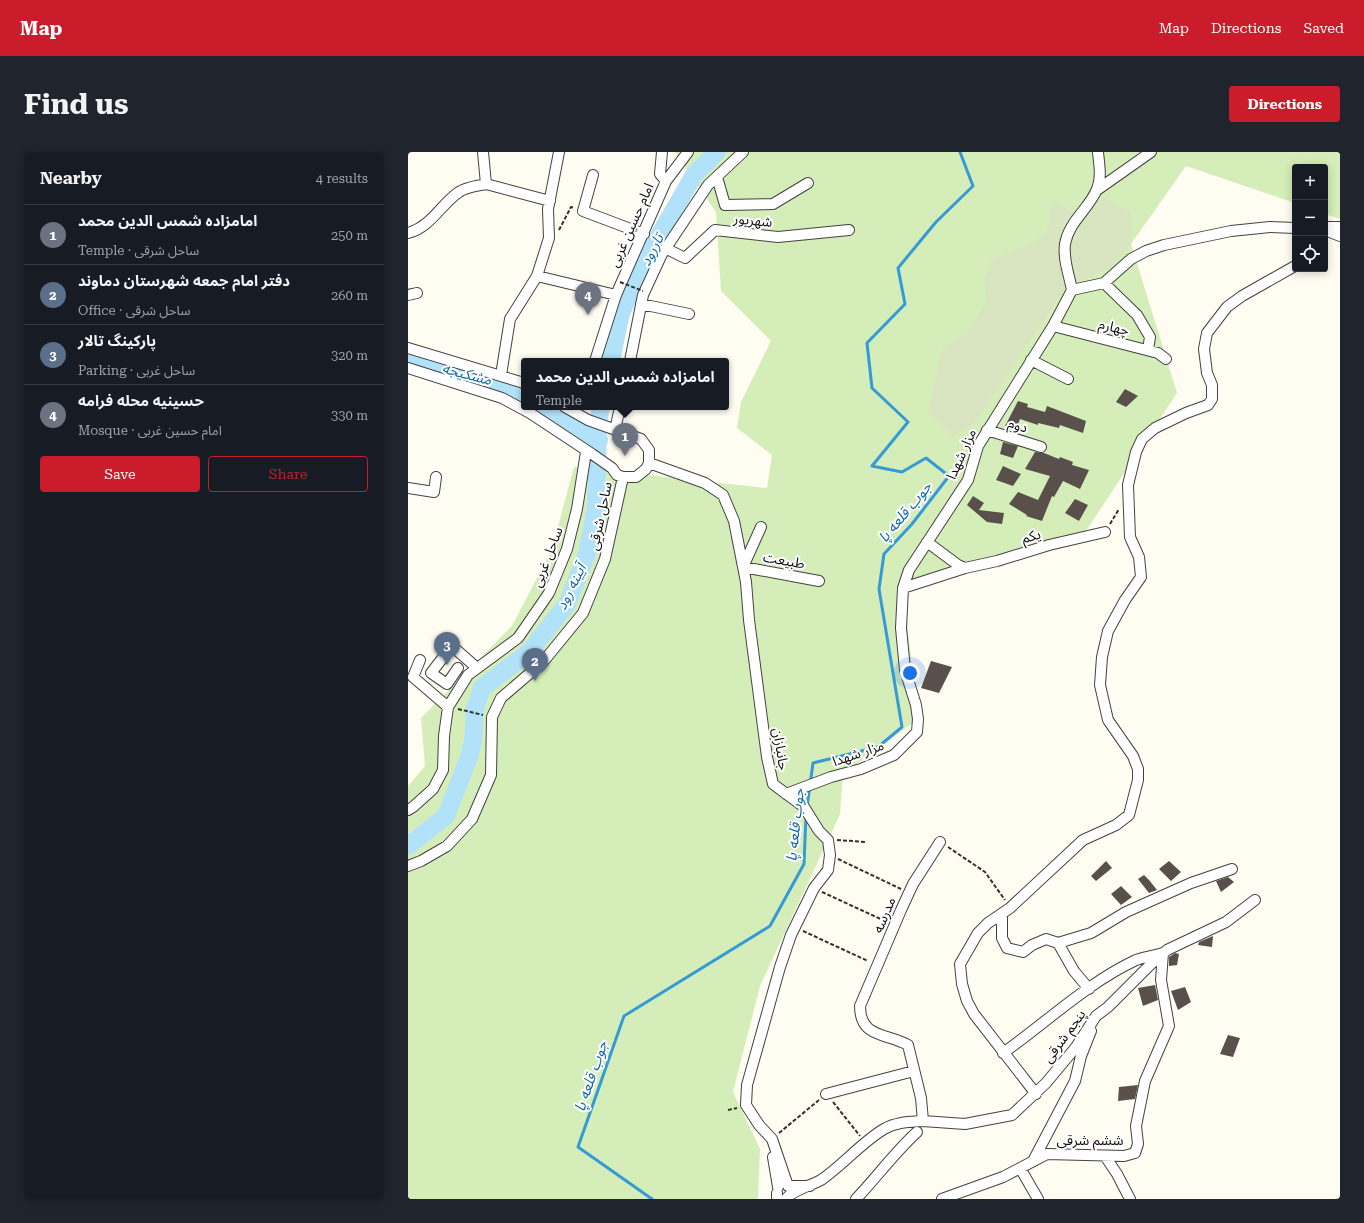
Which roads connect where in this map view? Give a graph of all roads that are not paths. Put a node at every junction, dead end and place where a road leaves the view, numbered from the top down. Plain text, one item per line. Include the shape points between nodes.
1 (483, 152) edge
2 (559, 152) edge
3 (662, 152) edge
4 (688, 152) edge
5 (743, 152) edge
6 (1098, 152) edge
7 (1150, 152) edge
8 (593, 175) dead end
9 (717, 176) junction
10 (666, 181) junction
11 (808, 183) dead end
12 (486, 184) junction
13 (1097, 190) junction
14 (550, 201) junction
15 (1340, 227) edge
16 (1292, 228) edge
17 (1328, 228) edge
18 (849, 230) dead end
19 (1328, 230) edge
20 (408, 233) edge
21 (644, 234) junction
22 (1340, 236) edge
23 (667, 249) junction
24 (1292, 268) edge
25 (537, 276) junction
26 (1104, 283) junction
27 (1072, 290) junction
28 (616, 295) junction
29 (641, 304) junction
30 (689, 314) dead end
31 (1052, 326) junction
32 (408, 348) edge
33 (1148, 350) junction
34 (596, 358) edge
35 (631, 358) edge
36 (1166, 359) dead end
37 (1031, 360) junction
38 (408, 368) edge
39 (501, 375) junction
40 (1068, 379) dead end
41 (521, 382) edge
42 (521, 408) edge
43 (524, 410) edge
44 (573, 410) edge
45 (619, 410) edge
46 (583, 414) edge
47 (613, 428) junction
48 (987, 430) junction
49 (1041, 447) dead end
50 (589, 453) junction
51 (649, 463) junction
52 (436, 477) dead end
53 (623, 477) junction
54 (408, 488) edge
55 (761, 527) dead end
56 (1105, 532) road end
57 (927, 542) junction
58 (743, 567) junction
59 (965, 568) junction
60 (819, 581) dead end
61 (903, 588) junction
62 (420, 660) dead end
63 (458, 668) dead end
64 (477, 668) junction
65 (452, 708) junction
66 (786, 794) junction
67 (408, 810) edge
68 (940, 842) road end
69 (408, 866) edge
70 (1232, 869) dead end
71 (1255, 900) dead end
72 (1006, 911) junction
73 (1058, 943) junction
74 (1162, 953) junction
75 (1089, 989) junction
76 (1096, 1016) junction
77 (1004, 1053) junction
78 (914, 1071) junction
79 (826, 1094) road end
80 (1036, 1094) junction
81 (923, 1121) junction
82 (917, 1132) dead end
83 (1105, 1156) junction
84 (1033, 1162) junction
85 (1020, 1168) junction
86 (782, 1193) edge
87 (856, 1199) edge
88 (942, 1199) edge
89 (1038, 1199) edge
90 (1130, 1199) edge

1 - 12 street
2 - 14 street
3 - 10 street via 660,174
4 - 10 street, امام حسین غربی
5 - 9 street
6 - 13 street via 1100,170
7 - 13 street
8 - 21 street via 583,211
9 - 11 street via 725,205 773,204
9 - 23 street via 708,185
10 - 21 street, امام حسین غربی
12 - 14 street
12 - 20 street via 459,192 431,220 414,232
13 - 27 street via 1072,224 1065,243 1064,258
14 - 25 street via 550,238
15 - 17 street
16 - 26 street via 1270,227 1231,231 1164,245 1131,259
18 - 23 street, شهریور via 778,237 715,230 685,258
19 - 22 street
21 - 28 street, امام حسین غربی
23 - 29 street via 659,261
24 - 72 street via 1227,307 1206,333 1204,349 1207,373 1212,385 1212,399 1208,405 1155,428 1142,439 1132,466 1128,495 1130,536 1139,557 1141,577 1108,631 1102,657 1100,685 1108,720 1133,756 1138,768 1135,796 1129,815 1116,825 1083,840
25 - 28 street
25 - 39 street via 510,319
26 - 27 street
26 - 33 street via 1137,315 1150,337
27 - 31 street, مزار شهدا
28 - 34 street, امام حسین غربی
29 - 30 street
29 - 35 street
31 - 33 street, چهارم
31 - 37 street, مزار شهدا
32 - 39 street
33 - 36 street, چهارم
37 - 40 street
37 - 48 street, مزار شهدا
38 - 42 street via 502,398
39 - 41 street
43 - 50 street
44 - 46 street
45 - 47 street
46 - 47 street
47 - 51 street via 628,436 635,436 646,444 649,450
48 - 49 street, دوم
48 - 57 street, مزار شهدا via 978,446 968,480
50 - 53 street
50 - 64 street, ساحل غربی via 567,548 549,593 518,638
51 - 53 street via 636,477
51 - 58 street, جانبازان via 705,483 723,495 734,521
52 - 54 street via 434,492
53 - 69 street, ساحل شرقی via 605,559 583,613 543,662 501,698 492,718 491,775 472,819 447,846
55 - 58 street
56 - 59 street, یکم
57 - 59 street
57 - 61 street, مزار شهدا via 909,570
58 - 60 street, طبیعت
58 - 66 street, جانبازان via 770,773 773,784
59 - 61 street, یکم
61 - 66 street, مزار شهدا via 903,651 905,670 916,705 917,732 894,755
62 - 65 street via 413,677
63 - 64 street via 447,684 431,673 452,646
64 - 65 street, ساحل غربی via 468,675
65 - 67 street, ساحل غربی via 444,736 443,770 433,789
66 - 86 street, جانبازان via 807,811 819,831 828,840 830,855 828,870 814,888 795,927 780,967 747,1085 746,1105 772,1139
68 - 78 street, مدرسه via 909,893 860,1006 860,1017 865,1026 908,1045
70 - 73 street via 1190,883 1126,912 1091,933
71 - 74 street, پنجم شرقی via 1226,922
72 - 73 street via 1002,938 1006,948 1023,952 1046,939
72 - 77 street via 978,933 960,964 967,1001
73 - 75 street via 1074,971
74 - 75 street via 1138,960
74 - 76 street, پنجم شرقی
74 - 83 street, ششم شرقی via 1160,980 1169,1026 1146,1081 1136,1126 1138,1144 1135,1153
75 - 77 street via 1056,1011 1042,1026
76 - 80 street, پنجم شرقی via 1076,1047
76 - 84 street via 1075,1081
77 - 80 street
78 - 79 street
78 - 81 street via 921,1098
80 - 81 street, پنجم شرقی via 1012,1115 965,1124
81 - 86 street, پنجم شرقی via 901,1123 885,1129 810,1186
82 - 87 street via 885,1164
83 - 84 street, ششم شرقی via 1047,1154
83 - 90 street
84 - 85 street, ششم شرقی
85 - 88 street, ششم شرقی via 1003,1177
85 - 89 street

